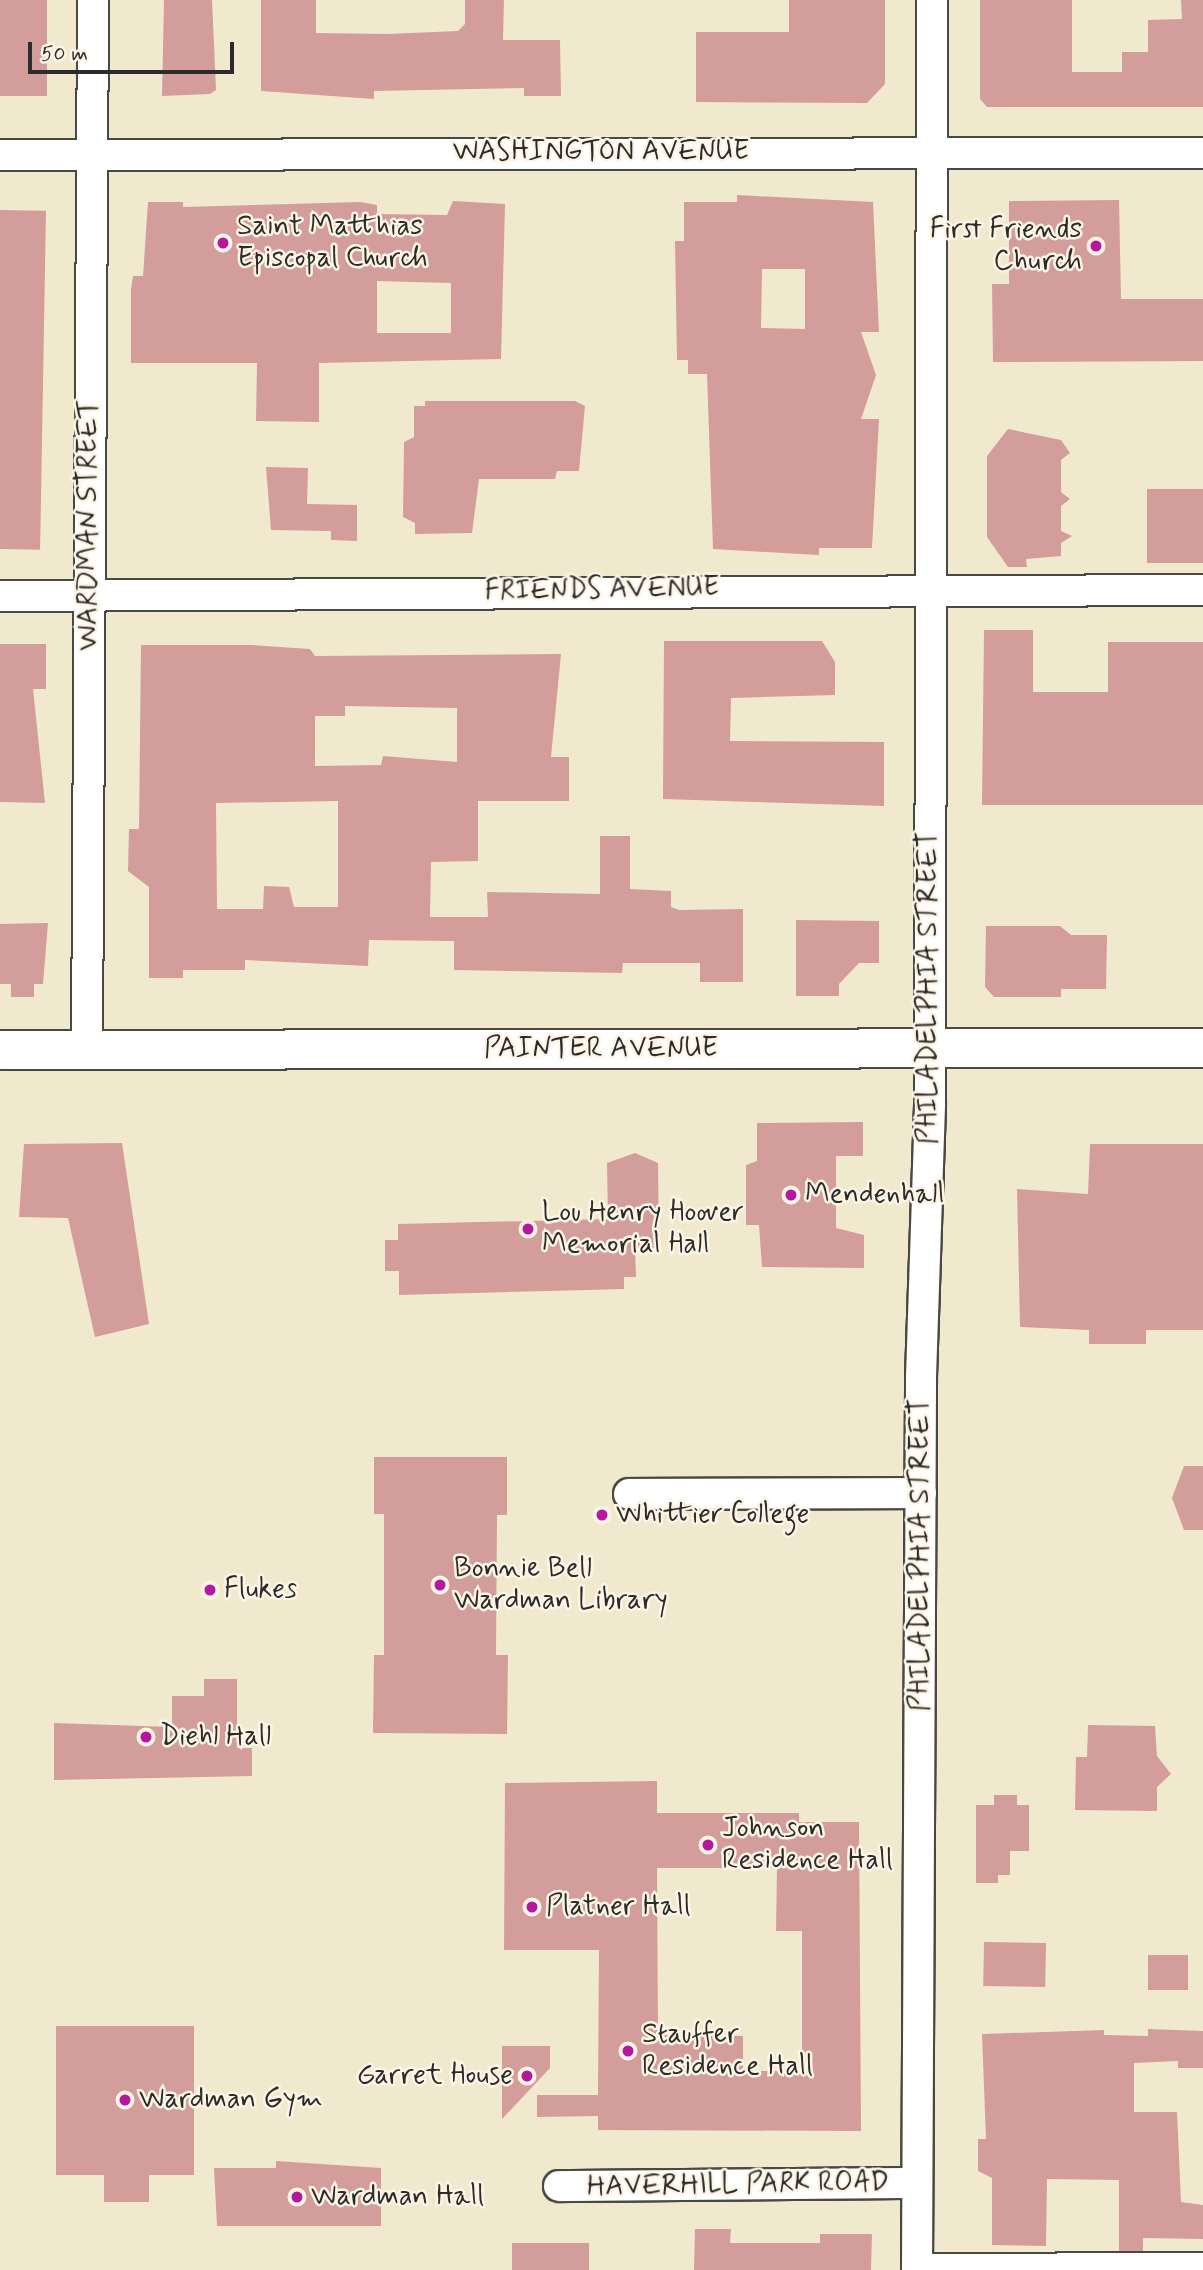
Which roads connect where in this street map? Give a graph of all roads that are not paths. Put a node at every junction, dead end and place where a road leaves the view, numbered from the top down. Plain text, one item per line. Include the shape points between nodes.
1 (93, 0) edge
2 (932, 0) edge
3 (92, 152) junction
4 (931, 152) junction
5 (1203, 153) edge
6 (0, 155) edge
7 (931, 588) junction
8 (1203, 590) edge
9 (89, 595) junction
10 (0, 596) edge
11 (930, 1048) junction
12 (1203, 1048) edge
13 (87, 1049) junction
14 (0, 1050) edge
15 (921, 1493) junction
16 (629, 1494) dead end
17 (917, 2183) junction
18 (559, 2186) dead end
19 (1203, 2268) edge
20 (1155, 2269) edge
21 (917, 2270) edge

1 - 3 street, WARDMAN STREET
2 - 4 street, PHILADELPHIA STREET
3 - 4 street, WASHINGTON AVENUE
3 - 6 street, WASHINGTON AVENUE
3 - 9 street, WARDMAN STREET
4 - 5 street, WASHINGTON AVENUE
4 - 7 street, PHILADELPHIA STREET
7 - 8 street, FRIENDS AVENUE
7 - 9 street, FRIENDS AVENUE
7 - 11 street, PHILADELPHIA STREET
9 - 10 street, FRIENDS AVENUE
9 - 13 street, WARDMAN STREET
11 - 12 main road, PAINTER AVENUE
11 - 13 main road, PAINTER AVENUE
11 - 15 street, PHILADELPHIA STREET
13 - 14 main road, PAINTER AVENUE
15 - 16 street
15 - 17 street, PHILADELPHIA STREET
17 - 18 street, HAVERHILL PARK ROAD
17 - 21 street, PHILADELPHIA STREET
19 - 20 street
20 - 21 street

